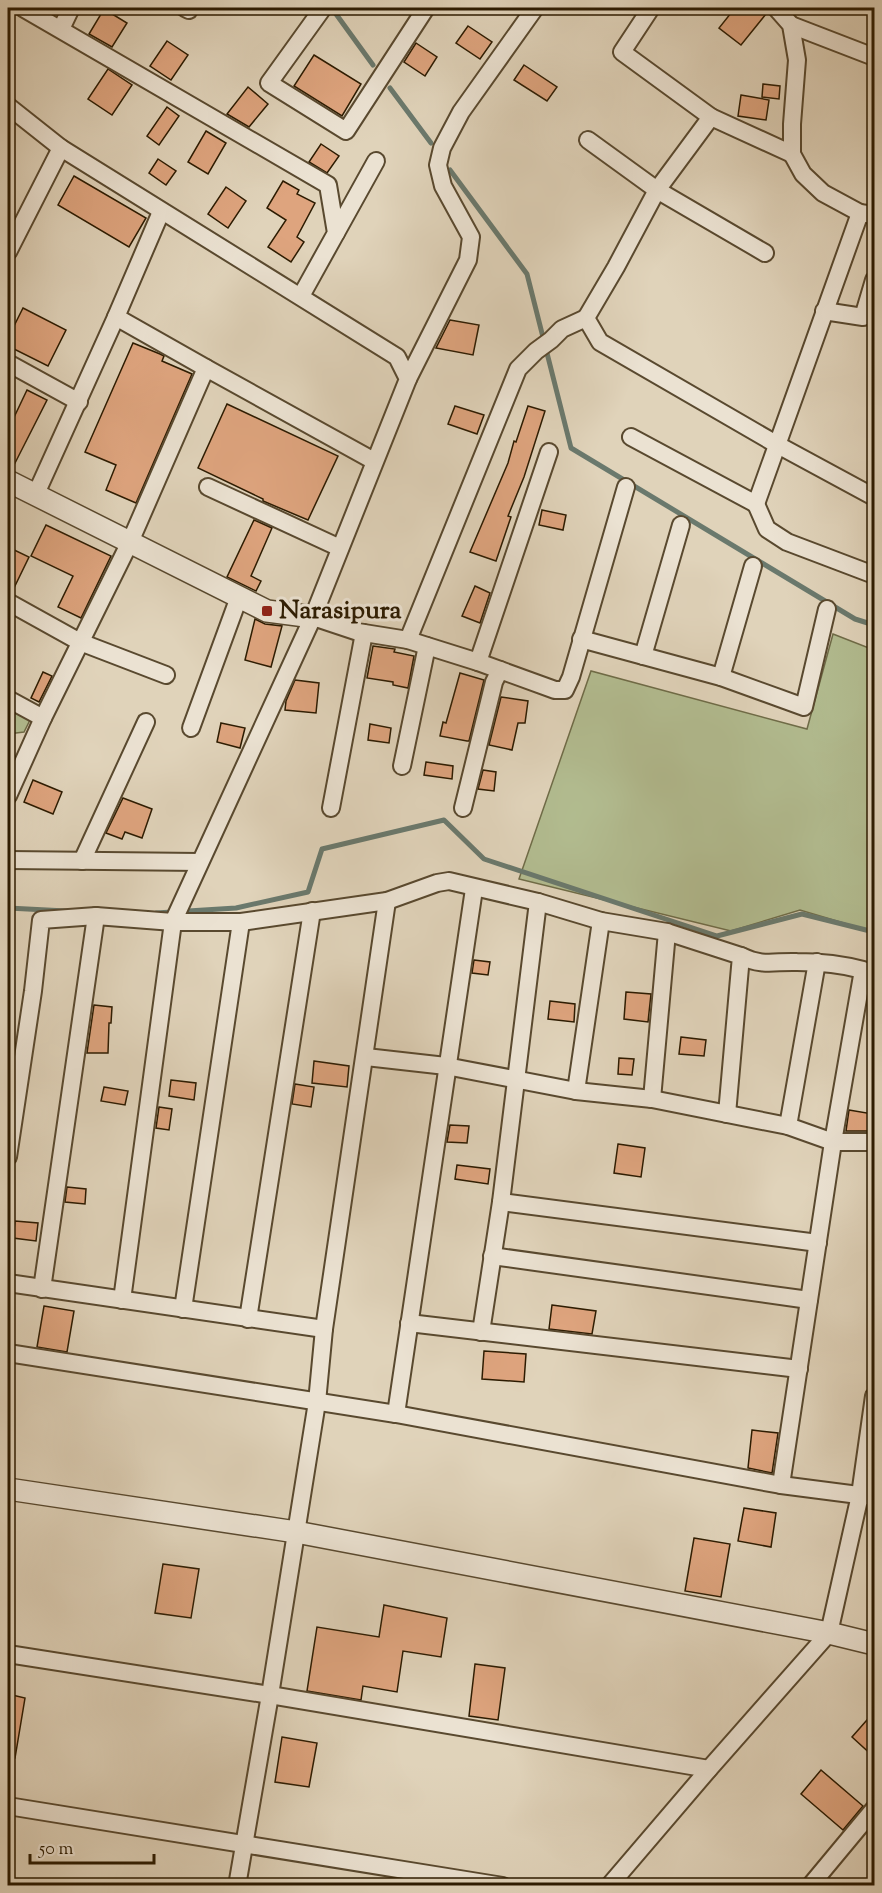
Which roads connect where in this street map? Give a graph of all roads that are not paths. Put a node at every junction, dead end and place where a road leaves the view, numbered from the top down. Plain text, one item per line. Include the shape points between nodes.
1 (23, 8) edge
2 (71, 8) edge
3 (323, 8) edge
4 (426, 8) edge
5 (535, 8) edge
6 (651, 8) edge
7 (776, 8) edge
8 (791, 25) junction
9 (61, 29) junction
10 (874, 57) edge
11 (8, 106) edge
12 (711, 117) junction
13 (588, 140) dead end
14 (61, 148) junction
15 (792, 154) junction
16 (376, 161) dead end
17 (657, 190) junction
18 (161, 212) junction
19 (867, 214) edge
20 (336, 233) junction
21 (8, 252) edge
22 (765, 253) dead end
23 (874, 280) edge
24 (301, 296) junction
25 (824, 311) junction
26 (116, 316) junction
27 (586, 318) junction
28 (8, 363) edge
29 (206, 368) junction
30 (408, 379) junction
31 (79, 402) junction
32 (631, 437) dead end
33 (777, 444) junction
34 (549, 452) dead end
35 (374, 461) junction
36 (8, 481) edge
37 (626, 487) dead end
38 (208, 488) dead end
39 (35, 496) junction
40 (874, 497) edge
41 (756, 504) junction
42 (681, 525) dead end
43 (130, 542) junction
44 (340, 548) junction
45 (753, 566) dead end
46 (874, 575) edge
47 (239, 597) junction
48 (8, 602) edge
49 (827, 609) dead end
50 (313, 617) junction
51 (364, 633) junction
52 (581, 639) junction
53 (408, 640) junction
54 (80, 642) junction
55 (427, 646) junction
56 (643, 656) junction
57 (478, 662) junction
58 (500, 670) junction
59 (166, 675) dead end
60 (721, 677) junction
61 (8, 699) edge
62 (43, 718) junction
63 (146, 722) dead end
64 (191, 728) dead end
65 (402, 766) dead end
66 (8, 796) edge
67 (331, 808) dead end
68 (463, 808) dead end
69 (8, 860) edge
70 (82, 861) junction
71 (199, 866) junction
72 (474, 889) junction
73 (387, 901) junction
74 (538, 903) junction
75 (312, 911) junction
76 (96, 916) junction
77 (173, 921) junction
78 (601, 921) junction
79 (241, 922) junction
80 (667, 932) junction
81 (741, 956) junction
82 (817, 962) junction
83 (16, 1045) edge
84 (366, 1057) junction
85 (446, 1066) junction
86 (516, 1080) junction
87 (576, 1091) junction
88 (652, 1099) junction
89 (727, 1114) junction
90 (11, 1117) edge
91 (788, 1126) junction
92 (833, 1142) junction
93 (874, 1142) edge
94 (8, 1157) edge
95 (501, 1202) junction
96 (818, 1243) junction
97 (492, 1256) junction
98 (8, 1283) edge
99 (42, 1289) junction
100 (123, 1300) junction
101 (809, 1300) junction
102 (183, 1309) junction
103 (248, 1319) junction
104 (409, 1323) junction
105 (324, 1329) junction
106 (481, 1332) junction
107 (8, 1353) edge
108 (799, 1369) junction
109 (874, 1396) edge
110 (316, 1402) junction
111 (396, 1414) junction
112 (781, 1485) junction
113 (8, 1489) edge
114 (867, 1496) edge
115 (296, 1532) junction
116 (829, 1633) junction
117 (874, 1644) edge
118 (8, 1654) edge
119 (270, 1695) junction
120 (709, 1769) junction
121 (8, 1806) edge
122 (874, 1809) edge
123 (244, 1843) junction
124 (237, 1886) edge
125 (504, 1886) edge
126 (609, 1886) edge
127 (810, 1886) edge

1 - 9 street
2 - 9 street
3 - 4 street via 269,82 346,132
5 - 30 street via 461,112 442,148 438,165 443,186 471,237 468,260
6 - 12 street via 622,51
7 - 8 street
8 - 10 street
8 - 15 street via 797,60
9 - 20 street via 328,185
11 - 14 street
12 - 15 street
12 - 17 street
13 - 17 street
14 - 18 street
14 - 21 street
15 - 19 street via 803,174 823,193
16 - 20 street
17 - 22 street
17 - 27 street
18 - 24 street
18 - 26 street
19 - 25 street
20 - 24 street
23 - 25 street via 863,317
24 - 30 street via 397,357
25 - 33 street
26 - 29 street
26 - 31 street
27 - 33 street via 600,342
27 - 53 street via 562,329 518,369
28 - 31 street
29 - 35 street
29 - 43 street
30 - 35 street
31 - 39 street
32 - 41 street
33 - 40 street
33 - 41 street
34 - 57 street
35 - 44 street
36 - 39 street
37 - 52 street
38 - 44 street
39 - 43 street
41 - 46 street via 767,529 787,542
42 - 56 street
43 - 47 street
43 - 54 street
44 - 50 street
45 - 60 street
47 - 50 street via 267,611
47 - 64 street
48 - 54 street
49 - 60 street via 804,707
50 - 51 street
50 - 71 street
51 - 53 street
51 - 67 street
52 - 56 street
52 - 58 street via 565,690
53 - 55 street
54 - 59 street
54 - 62 street
55 - 57 street
55 - 65 street
56 - 60 street
57 - 58 street
58 - 68 street
61 - 62 street
62 - 66 street
63 - 70 street
69 - 70 street
70 - 71 street
71 - 77 street
72 - 73 street via 449,881
72 - 74 street
72 - 85 street
73 - 75 street
73 - 84 street
74 - 78 street
74 - 86 street
75 - 79 street
75 - 103 street
76 - 77 street
76 - 83 street via 40,920
76 - 99 street
77 - 79 street
77 - 100 street
78 - 80 street
78 - 87 street
79 - 102 street
80 - 81 street
80 - 88 street
81 - 82 street via 768,964
81 - 89 street
82 - 91 street
82 - 92 street via 863,970
83 - 90 street
84 - 85 street
84 - 105 street
85 - 86 street
85 - 104 street
86 - 87 street
86 - 95 street
87 - 88 street
88 - 89 street
89 - 91 street
90 - 94 street
91 - 92 street
92 - 93 street
92 - 96 street
95 - 96 street
95 - 97 street
96 - 101 street
97 - 101 street
97 - 106 street
98 - 99 street
99 - 100 street
100 - 102 street
101 - 108 street
102 - 103 street
103 - 105 street
104 - 106 street
104 - 111 street
105 - 110 street
106 - 108 street
107 - 110 street
108 - 112 street
109 - 114 street
110 - 111 street
110 - 115 street
111 - 112 street
112 - 114 street
113 - 115 street
114 - 116 street
115 - 116 street
115 - 119 street
116 - 117 street
116 - 120 street
118 - 119 street
119 - 120 street
119 - 123 street
120 - 126 street
121 - 123 street
122 - 127 street
123 - 124 street
123 - 125 street

